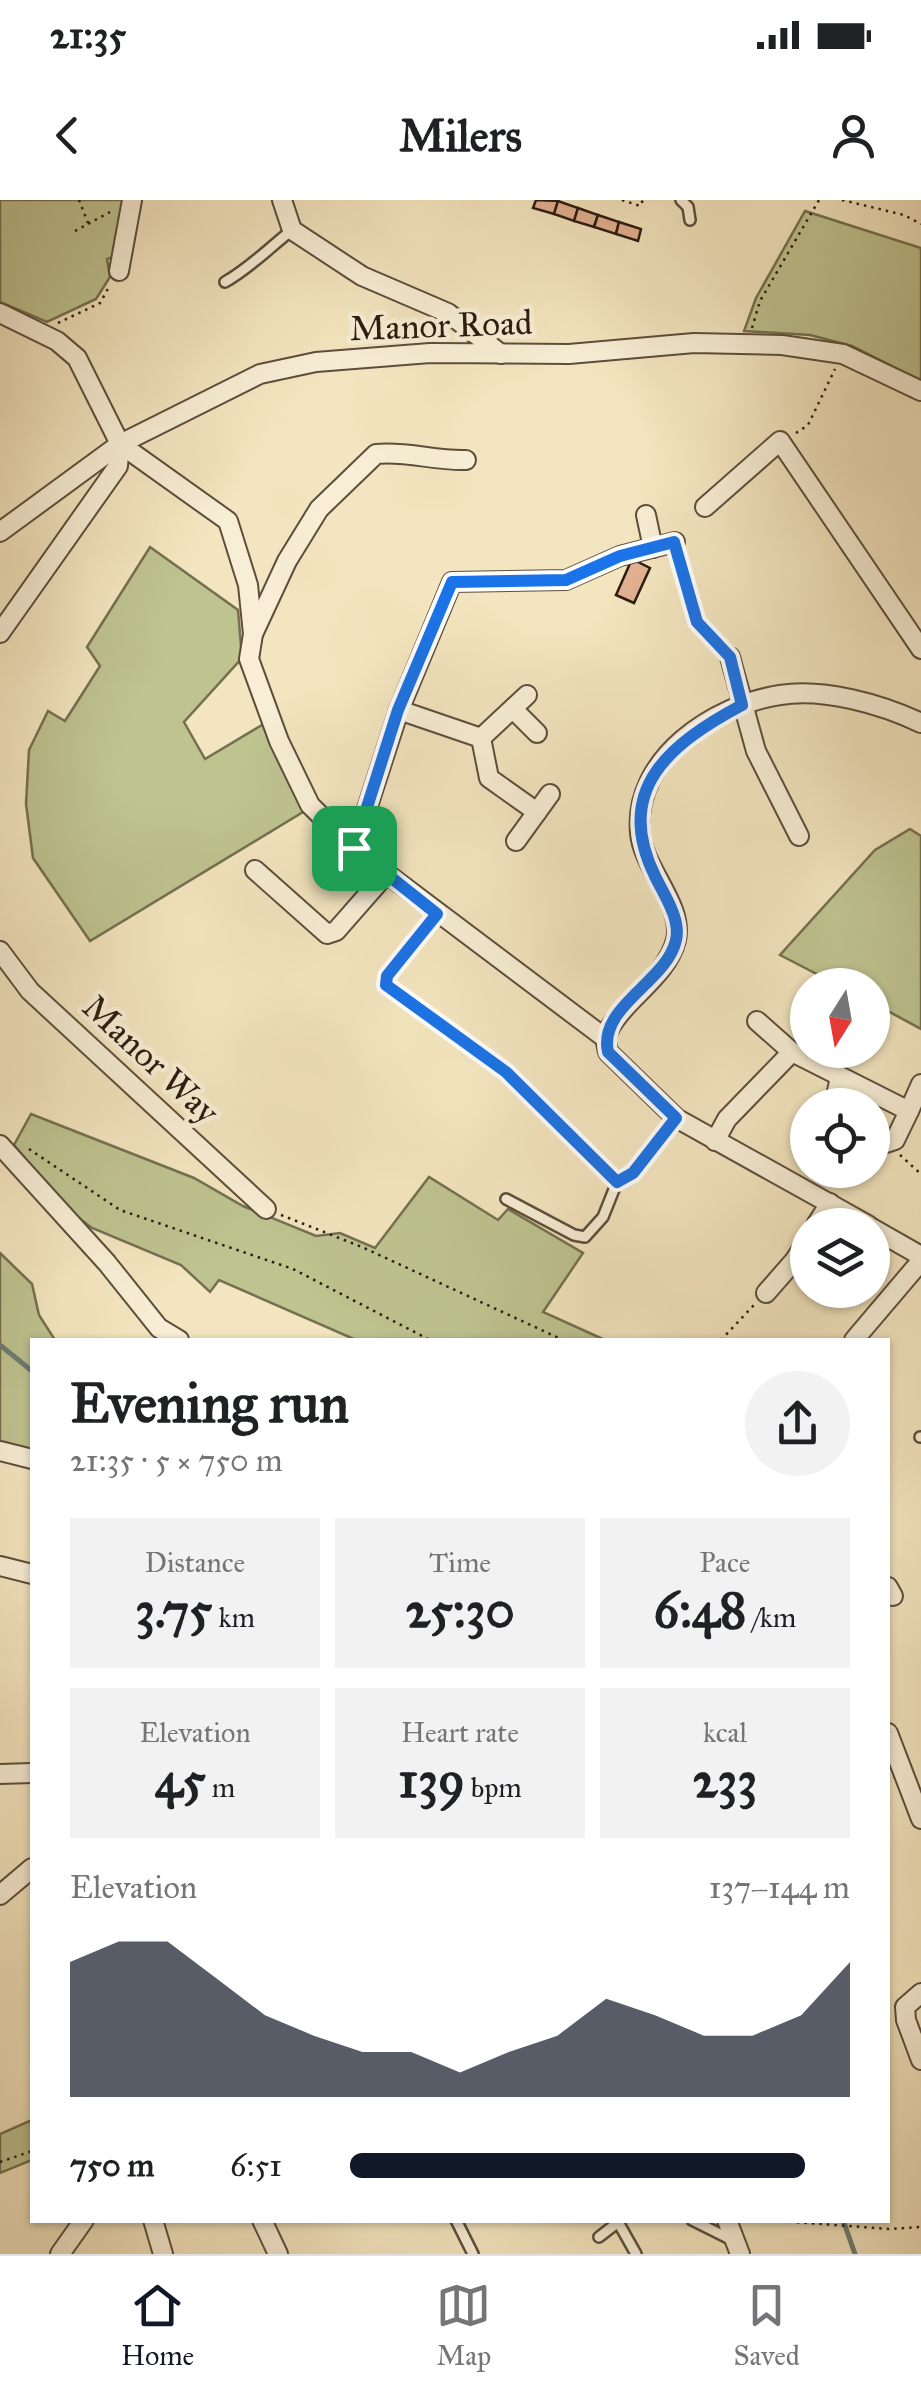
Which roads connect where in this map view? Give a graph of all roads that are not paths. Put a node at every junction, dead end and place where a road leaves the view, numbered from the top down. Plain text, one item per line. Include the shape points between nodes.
1 (282, 200) edge
2 (681, 200) edge
3 (123, 204) edge
4 (690, 220) dead end
5 (292, 230) junction
6 (119, 271) road end
7 (226, 282) dead end
8 (0, 313) edge
9 (501, 354) junction
10 (921, 391) edge
11 (120, 444) junction
12 (466, 460) dead end
13 (705, 507) dead end
14 (646, 515) dead end
15 (0, 532) edge
16 (674, 542) road end
17 (654, 548) junction
18 (0, 633) edge
19 (253, 634) junction
20 (921, 649) edge
21 (730, 657) road end
22 (527, 695) dead end
23 (742, 705) junction
24 (513, 708) junction
25 (398, 710) junction
26 (921, 722) edge
27 (537, 733) dead end
28 (481, 738) junction
29 (550, 794) dead end
30 (537, 812) junction
31 (799, 836) dead end
32 (516, 841) dead end
33 (354, 848) junction
34 (256, 870) dead end
35 (386, 874) junction
36 (437, 914) junction
37 (0, 951) edge
38 (758, 1021) dead end
39 (605, 1038) junction
40 (790, 1050) edge
41 (790, 1054) edge
42 (823, 1068) edge
43 (840, 1077) junction
44 (921, 1084) edge
45 (838, 1088) edge
46 (908, 1112) junction
47 (676, 1118) junction
48 (715, 1140) junction
49 (890, 1140) edge
50 (0, 1145) edge
51 (617, 1182) junction
52 (506, 1199) dead end
53 (830, 1203) junction
54 (827, 1208) edge
55 (839, 1208) edge
56 (266, 1209) road end
57 (890, 1239) edge
58 (921, 1258) edge
59 (790, 1265) edge
60 (766, 1292) road end
61 (176, 1338) edge
62 (856, 1338) edge
63 (0, 1451) edge
64 (30, 1458) edge
65 (0, 1566) edge
66 (30, 1574) edge
67 (890, 1737) edge
68 (30, 1773) edge
69 (0, 1774) edge
70 (914, 1782) edge
71 (921, 1819) edge
72 (30, 1870) edge
73 (0, 1895) edge
74 (921, 1993) edge
75 (921, 2060) edge
76 (82, 2223) edge
77 (153, 2223) edge
78 (263, 2223) edge
79 (458, 2223) edge
80 (618, 2223) edge
81 (621, 2223) edge
82 (697, 2223) edge
83 (728, 2223) edge
84 (599, 2238) dead end
85 (737, 2248) edge
86 (60, 2254) edge
87 (163, 2254) edge
88 (278, 2254) edge
89 (473, 2254) edge
90 (636, 2254) edge

1 - 5 street
2 - 4 lane
3 - 6 street
5 - 7 lane
5 - 9 street via 362,276 448,313
8 - 11 street via 77,358
9 - 10 street, Manor Road via 694,344 814,348
9 - 11 street, Manor Road via 316,362 260,374
11 - 15 street, Manor Road
11 - 18 street via 118,466
11 - 19 street via 228,522 248,585
12 - 19 street via 376,454 319,510
13 - 20 street via 780,441
14 - 17 street
16 - 17 street
17 - 25 street via 566,580 452,582
19 - 33 street via 249,659 279,741 310,805
21 - 23 street
22 - 24 street
23 - 26 street via 782,694 833,696
23 - 31 street via 756,751
23 - 39 street via 680,741 655,769 641,803 640,834 677,936 670,958
24 - 27 street
24 - 28 street
25 - 28 street
25 - 33 street
28 - 30 street via 488,778
29 - 30 street
30 - 32 street
33 - 35 street
34 - 35 street via 327,934
35 - 36 street
36 - 39 street
36 - 51 lane via 386,985 506,1072
37 - 56 street, Manor Way via 30,991
38 - 40 street
39 - 47 street via 608,1052
41 - 48 street
42 - 43 street
43 - 45 street
43 - 46 street
44 - 46 street
46 - 49 street
47 - 48 street
47 - 51 lane via 633,1173
48 - 53 street
50 - 61 street via 159,1328
51 - 52 lane via 603,1217 585,1237
53 - 54 street
53 - 55 street
57 - 58 street
58 - 62 street
59 - 60 street
63 - 64 street
65 - 66 street
67 - 70 street
68 - 69 street
70 - 71 street
72 - 73 street
74 - 75 street via 905,2008
76 - 86 street
77 - 87 street
78 - 88 street
79 - 89 lane
80 - 84 lane
81 - 90 lane
82 - 85 lane
83 - 85 street

